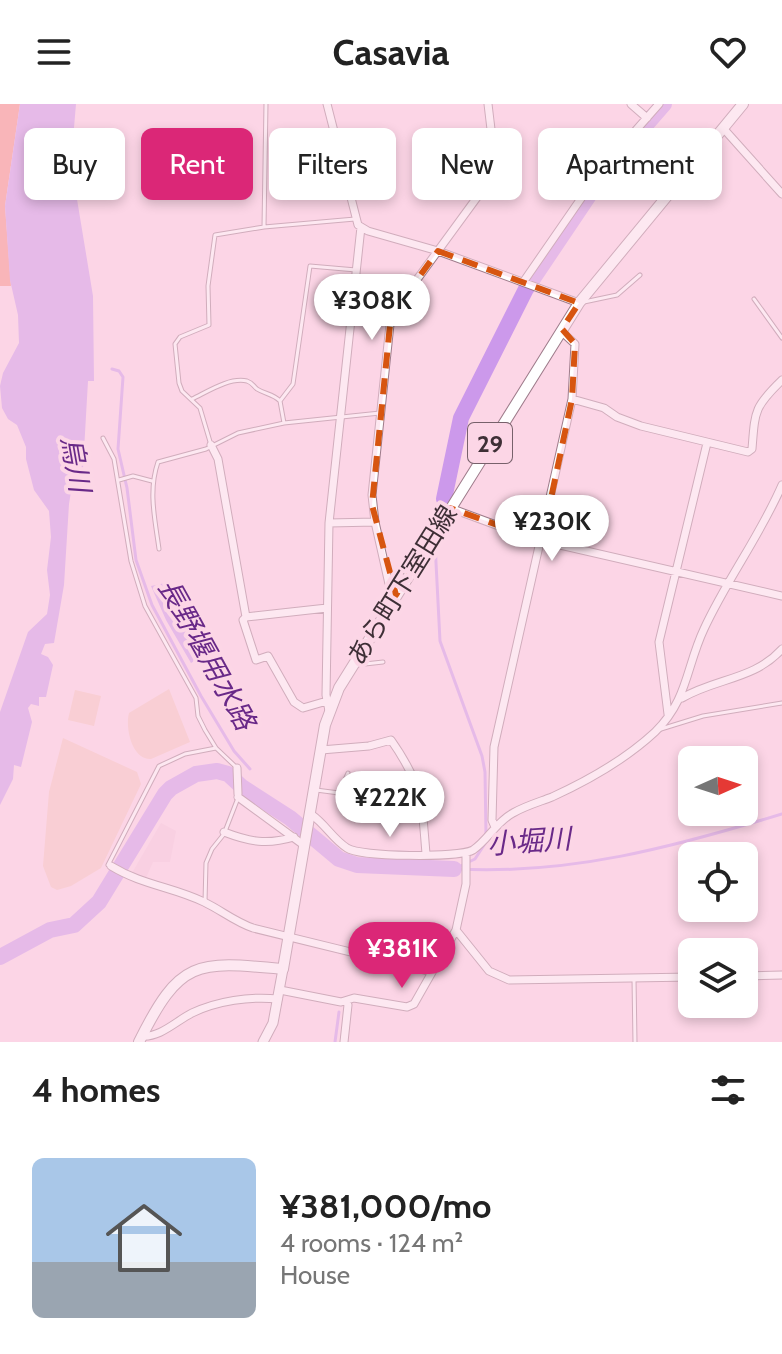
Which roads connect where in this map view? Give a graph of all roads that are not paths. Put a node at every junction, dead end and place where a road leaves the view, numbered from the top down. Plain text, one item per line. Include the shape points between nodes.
1 (266, 104) edge
2 (327, 104) edge
3 (488, 104) edge
4 (631, 104) edge
5 (659, 104) edge
6 (743, 104) edge
7 (647, 118) junction
8 (723, 128) junction
9 (782, 194) edge
10 (355, 219) junction
11 (264, 227) junction
12 (361, 227) junction
13 (438, 251) junction
14 (356, 270) junction
15 (640, 275) dead end
16 (528, 283) junction
17 (754, 299) dead end
18 (579, 303) junction
19 (561, 331) junction
20 (782, 338) edge
21 (782, 380) edge
22 (192, 399) junction
23 (572, 399) junction
24 (280, 401) junction
25 (380, 413) junction
26 (339, 418) junction
27 (284, 423) junction
28 (103, 438) dead end
29 (707, 443) junction
30 (211, 445) junction
31 (121, 479) junction
32 (152, 481) junction
33 (782, 485) edge
34 (450, 508) junction
35 (375, 522) junction
36 (329, 523) junction
37 (542, 541) junction
38 (159, 549) dead end
39 (677, 570) junction
40 (730, 584) junction
41 (396, 595) junction
42 (782, 596) edge
43 (327, 608) junction
44 (246, 617) junction
45 (782, 649) edge
46 (383, 662) dead end
47 (353, 665) junction
48 (679, 700) junction
49 (782, 703) edge
50 (328, 706) junction
51 (668, 715) junction
52 (656, 731) junction
53 (216, 748) junction
54 (321, 750) junction
55 (237, 768) joint
56 (348, 773) dead end
57 (316, 790) junction
58 (238, 796) junction
59 (311, 817) junction
60 (492, 830) junction
61 (224, 832) junction
62 (294, 837) junction
63 (306, 844) junction
64 (426, 854) junction
65 (466, 855) junction
66 (111, 866) joint
67 (205, 902) junction
68 (456, 930) junction
69 (289, 938) junction
70 (283, 969) junction
71 (432, 972) junction
72 (782, 975) edge
73 (758, 976) edge
74 (678, 977) edge
75 (634, 979) junction
76 (279, 994) junction
77 (346, 1001) junction
78 (159, 1038) edge
79 (140, 1039) edge
80 (263, 1042) edge
81 (344, 1042) edge
82 (635, 1042) edge

1 - 11 lane
2 - 10 street
3 - 13 street via 490,174
4 - 7 street
5 - 7 street
6 - 8 main road, あら町下室田線 / 29
7 - 16 street via 584,193
8 - 9 street
8 - 18 main road, あら町下室田線 / 29
10 - 11 lane
10 - 12 street
11 - 22 lane via 215,235 209,325 175,344 179,383
12 - 13 street
12 - 14 street
13 - 16 street
13 - 25 street via 391,315
14 - 24 lane via 310,266 293,384
14 - 26 street
15 - 18 lane via 617,295
16 - 18 street
17 - 20 lane
18 - 19 main road, あら町下室田線 / 29
19 - 23 street via 575,344
19 - 34 main road, あら町下室田線 / 29
21 - 29 street via 760,403 748,452
22 - 24 lane via 244,381
22 - 30 lane
23 - 29 street via 641,426
23 - 37 street
24 - 27 lane
25 - 26 lane
25 - 35 street via 372,495
26 - 27 lane
26 - 36 street
27 - 30 lane
28 - 31 lane
29 - 39 street
30 - 32 lane via 158,462
30 - 44 street via 218,459
31 - 32 lane
31 - 53 lane via 131,561 145,606 196,698 200,721
32 - 38 lane
33 - 40 street
34 - 37 street
34 - 41 main road, あら町下室田線 / 29
35 - 36 street
35 - 41 street
36 - 43 street
37 - 39 street
37 - 60 street via 494,747
39 - 40 street
39 - 51 street via 659,642
40 - 42 street
40 - 48 street via 703,631
41 - 47 main road, あら町下室田線 / 29
43 - 44 street
43 - 50 street
44 - 50 street via 256,660 268,656 294,702 303,708
45 - 48 street via 760,669
46 - 47 lane
47 - 50 main road, あら町下室田線 / 29
48 - 51 street
49 - 52 lane via 703,716
50 - 54 main road, あら町下室田線 / 29
51 - 52 street
52 - 60 street via 578,784 514,812
53 - 55 lane
53 - 66 lane via 159,766
54 - 57 main road, あら町下室田線 / 29
54 - 64 street via 391,740 408,764 422,800
55 - 58 street
56 - 57 lane via 339,793
57 - 59 main road, あら町下室田線 / 29
58 - 61 lane
58 - 62 street
59 - 63 main road, あら町下室田線 / 29
59 - 64 street via 355,852
60 - 65 street
61 - 62 street via 259,843
61 - 67 lane via 206,863
62 - 63 street
63 - 69 main road, あら町下室田線 / 29
64 - 65 street
65 - 68 street
66 - 67 street
67 - 69 street via 242,924
68 - 71 street
68 - 75 street via 489,971 509,980
69 - 70 main road, あら町下室田線 / 29
69 - 71 street
70 - 76 street
70 - 79 main road via 220,965 192,970 169,988
71 - 77 street via 407,1007
72 - 73 street
74 - 75 street
75 - 82 lane
76 - 77 street
76 - 78 street via 221,1002 191,1013
76 - 80 street
77 - 81 street
78 - 79 street

